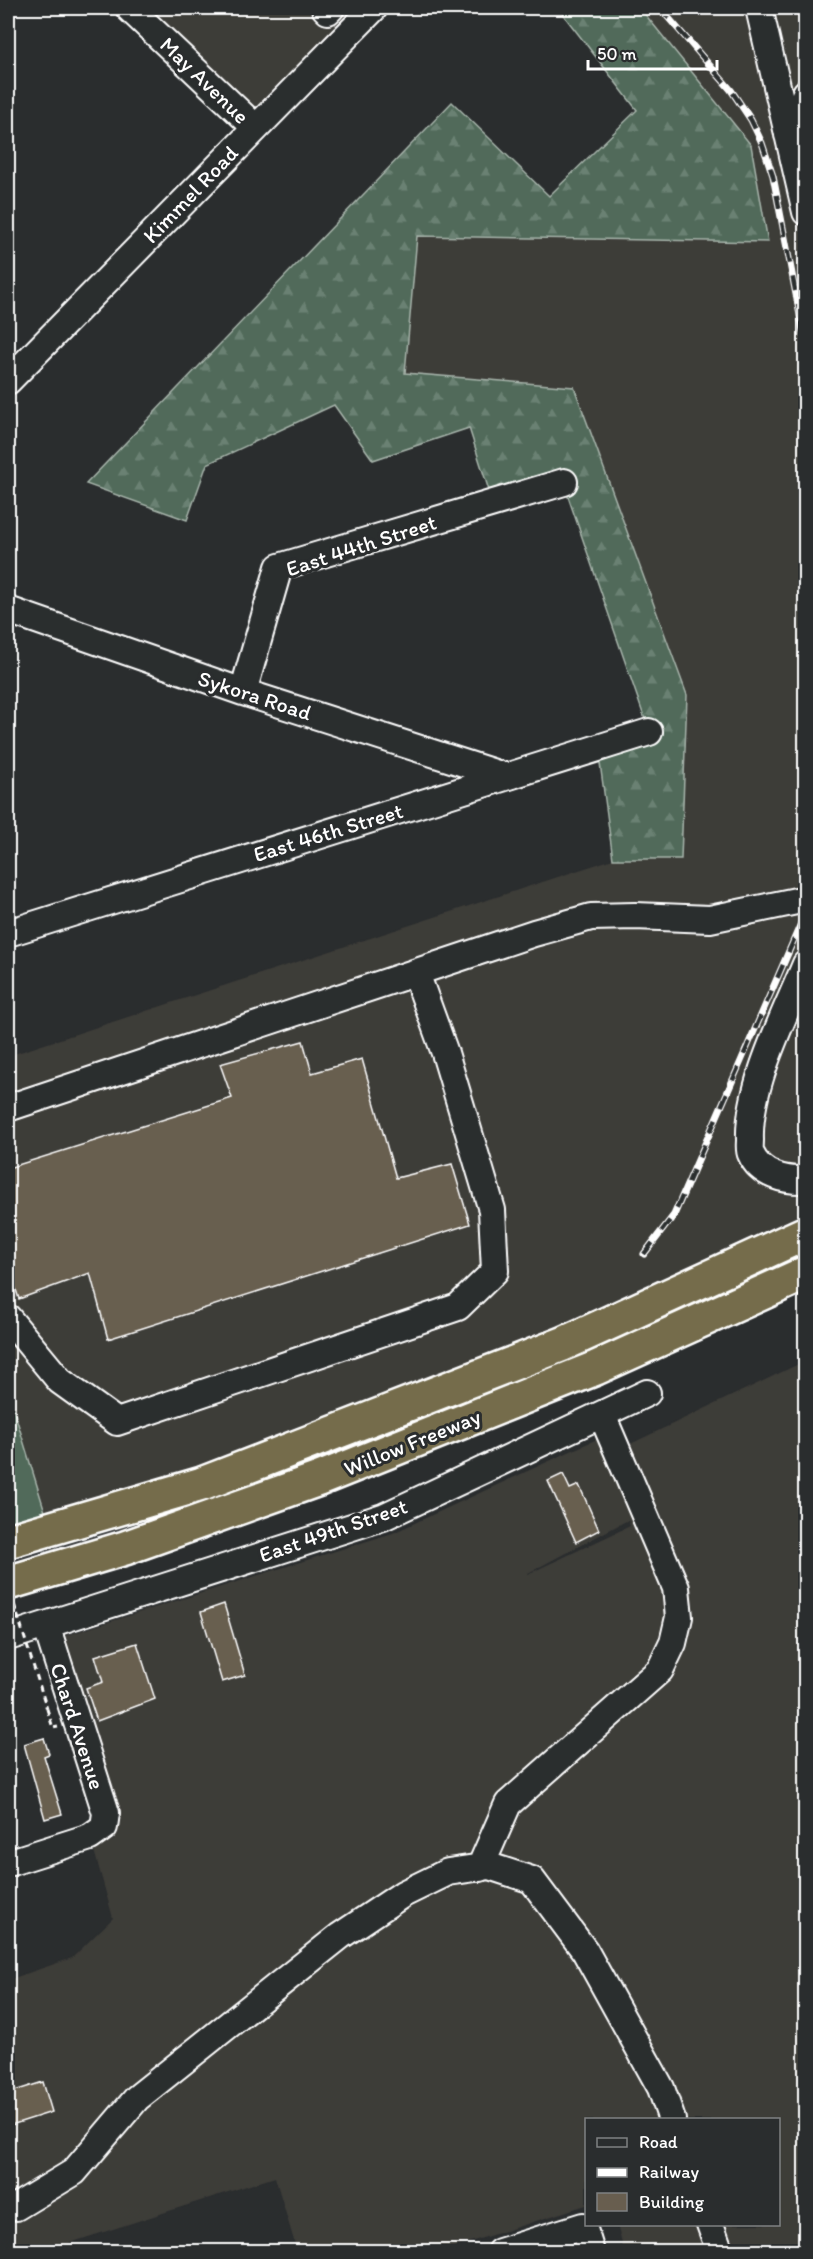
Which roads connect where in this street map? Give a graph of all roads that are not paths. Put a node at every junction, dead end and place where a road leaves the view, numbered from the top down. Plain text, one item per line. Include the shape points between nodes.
1 (129, 8) edge
2 (325, 8) edge
3 (331, 8) edge
4 (374, 8) edge
5 (759, 8) edge
6 (806, 93) edge
7 (255, 128) junction
8 (788, 135) junction
9 (806, 212) edge
10 (8, 381) edge
11 (564, 482) dead end
12 (8, 610) edge
13 (243, 692) junction
14 (649, 732) dead end
15 (504, 776) junction
16 (806, 898) edge
17 (8, 933) edge
18 (806, 964) edge
19 (416, 973) junction
20 (8, 1108) edge
21 (806, 1180) edge
22 (806, 1233) edge
23 (806, 1273) edge
24 (8, 1318) edge
25 (647, 1394) dead end
26 (602, 1415) junction
27 (8, 1541) edge
28 (8, 1584) edge
29 (46, 1625) junction
30 (8, 1637) edge
31 (8, 1863) edge
32 (480, 1868) junction
33 (671, 2118) edge
34 (16, 2207) dead end
35 (711, 2226) edge
36 (500, 2252) edge
37 (591, 2252) edge
38 (720, 2252) edge

1 - 7 street, May Avenue
2 - 3 street
4 - 7 street, Kimmel Road
5 - 8 street
6 - 8 street
7 - 10 street, Kimmel Road
8 - 9 street
11 - 13 street, East 44th Street via 279,567
12 - 13 street, Sykora Road
13 - 15 street, Sykora Road
14 - 15 street, East 46th Street
15 - 17 street, East 46th Street
16 - 19 street via 710,919 591,917
18 - 21 street via 759,1079 749,1120 750,1153 764,1171 789,1181
19 - 20 street
19 - 24 street via 445,1053 492,1210 495,1271 458,1307 117,1422 60,1381
22 - 27 highway, Willow Freeway via 563,1344 202,1484
23 - 28 highway, Willow Freeway via 596,1368 319,1479 125,1548
25 - 26 street, East 49th Street
26 - 29 street, East 49th Street via 383,1517
26 - 32 street via 676,1588 679,1617 673,1643 660,1670 508,1803
29 - 30 street, East 49th Street
29 - 31 street, Chard Avenue via 106,1813 104,1827 90,1837
32 - 33 street via 489,1866 532,1880 585,1951 661,2088
32 - 34 street via 448,1872 403,1894 340,1935 137,2098 74,2172
35 - 38 street
36 - 37 street via 583,2226

